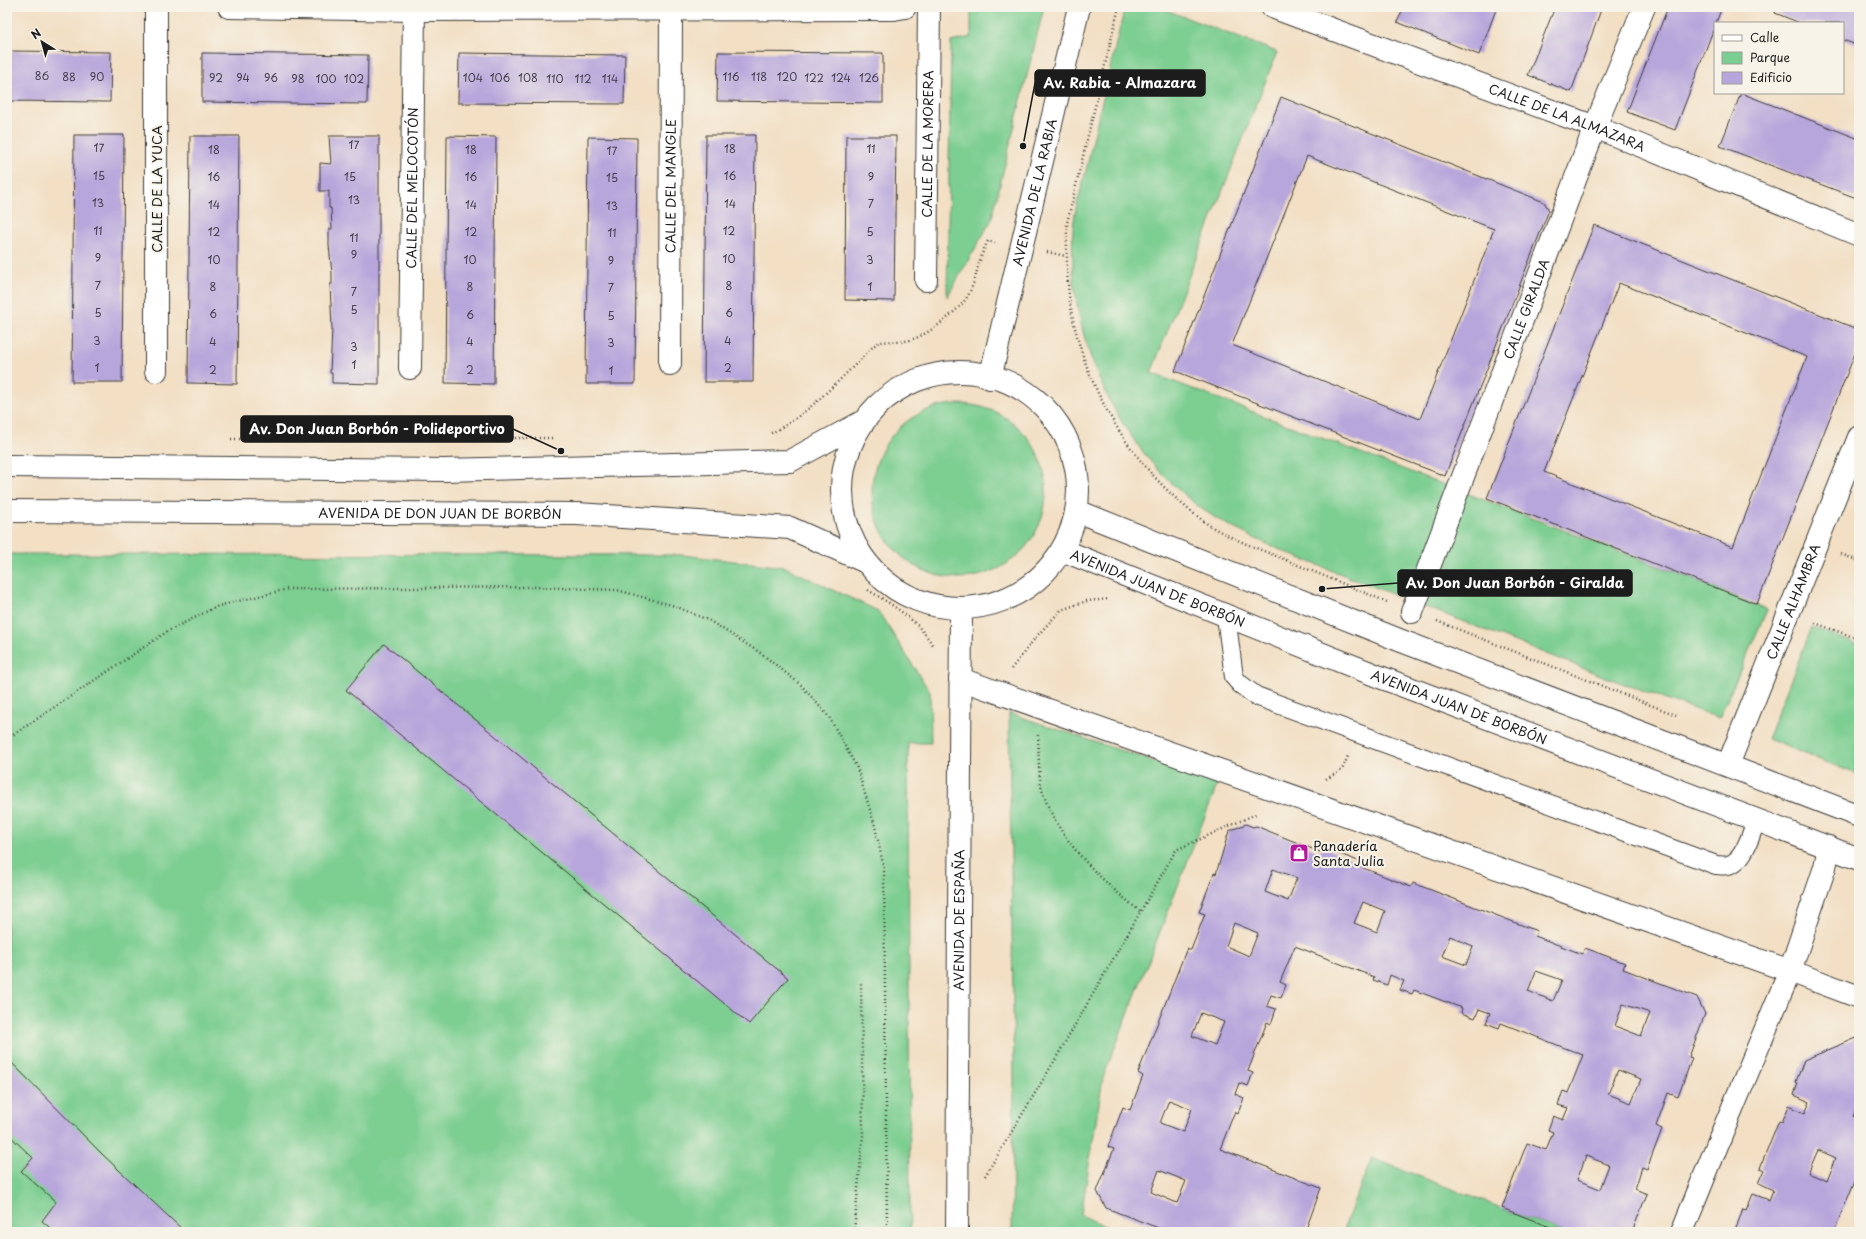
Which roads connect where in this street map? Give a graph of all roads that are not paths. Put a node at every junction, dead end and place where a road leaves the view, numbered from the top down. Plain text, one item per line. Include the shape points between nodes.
1 (156, 7) edge
2 (229, 7) edge
3 (905, 7) edge
4 (929, 7) edge
5 (1079, 7) edge
6 (1272, 7) edge
7 (1644, 7) edge
8 (414, 8) edge
9 (670, 8) edge
10 (1595, 127) junction
11 (1859, 235) edge
12 (926, 280) dead end
13 (670, 364) dead end
14 (410, 368) dead end
15 (156, 371) dead end
16 (990, 378) junction
17 (862, 422) junction
18 (1859, 437) edge
19 (7, 466) edge
20 (7, 511) edge
21 (1077, 511) junction
22 (1062, 550) junction
23 (866, 562) junction
24 (961, 608) junction
25 (1412, 612) road end
26 (1226, 616) junction
27 (960, 679) junction
28 (1728, 766) junction
29 (1859, 816) edge
30 (1756, 820) junction
31 (1829, 847) junction
32 (1859, 859) edge
33 (1790, 971) junction
34 (1859, 997) edge
35 (957, 1232) edge
36 (1682, 1232) edge

1 - 15 street, CALLE DE LA YUCA
2 - 8 street
3 - 9 street
4 - 12 street, CALLE DE LA MORERA
5 - 16 street, AVENIDA DE LA RABIA
6 - 10 street, CALLE DE LA ALMAZARA
7 - 10 street, CALLE GIRALDA
8 - 9 street
8 - 14 street, CALLE DEL MELOCOTÓN
9 - 13 street, CALLE DEL MANGLE
10 - 11 street, CALLE DE LA ALMAZARA
10 - 25 street, CALLE GIRALDA
16 - 17 street via 947,371 891,392
16 - 21 street via 1006,380 1040,401 1072,449 1079,483
17 - 19 street via 790,461 444,470
17 - 23 street via 845,457 841,499 847,526
18 - 28 street, CALLE ALHAMBRA
20 - 23 street, AVENIDA DE DON JUAN DE BORBÓN via 577,514 790,528
21 - 22 street
21 - 28 street via 1399,640
22 - 24 street via 1040,577 1021,592 986,605
22 - 26 street, AVENIDA JUAN DE BORBÓN
23 - 24 street via 884,581 917,600
24 - 27 street, AVENIDA DE ESPAÑA
26 - 30 street, AVENIDA JUAN DE BORBÓN
26 - 30 lane via 1234,676 1256,696 1716,864 1729,865 1738,859 1746,847
27 - 33 street
27 - 35 street, AVENIDA DE ESPAÑA
28 - 29 street
30 - 31 street, AVENIDA JUAN DE BORBÓN
31 - 32 street, AVENIDA JUAN DE BORBÓN
31 - 33 street via 1825,867
33 - 34 street
33 - 36 street

